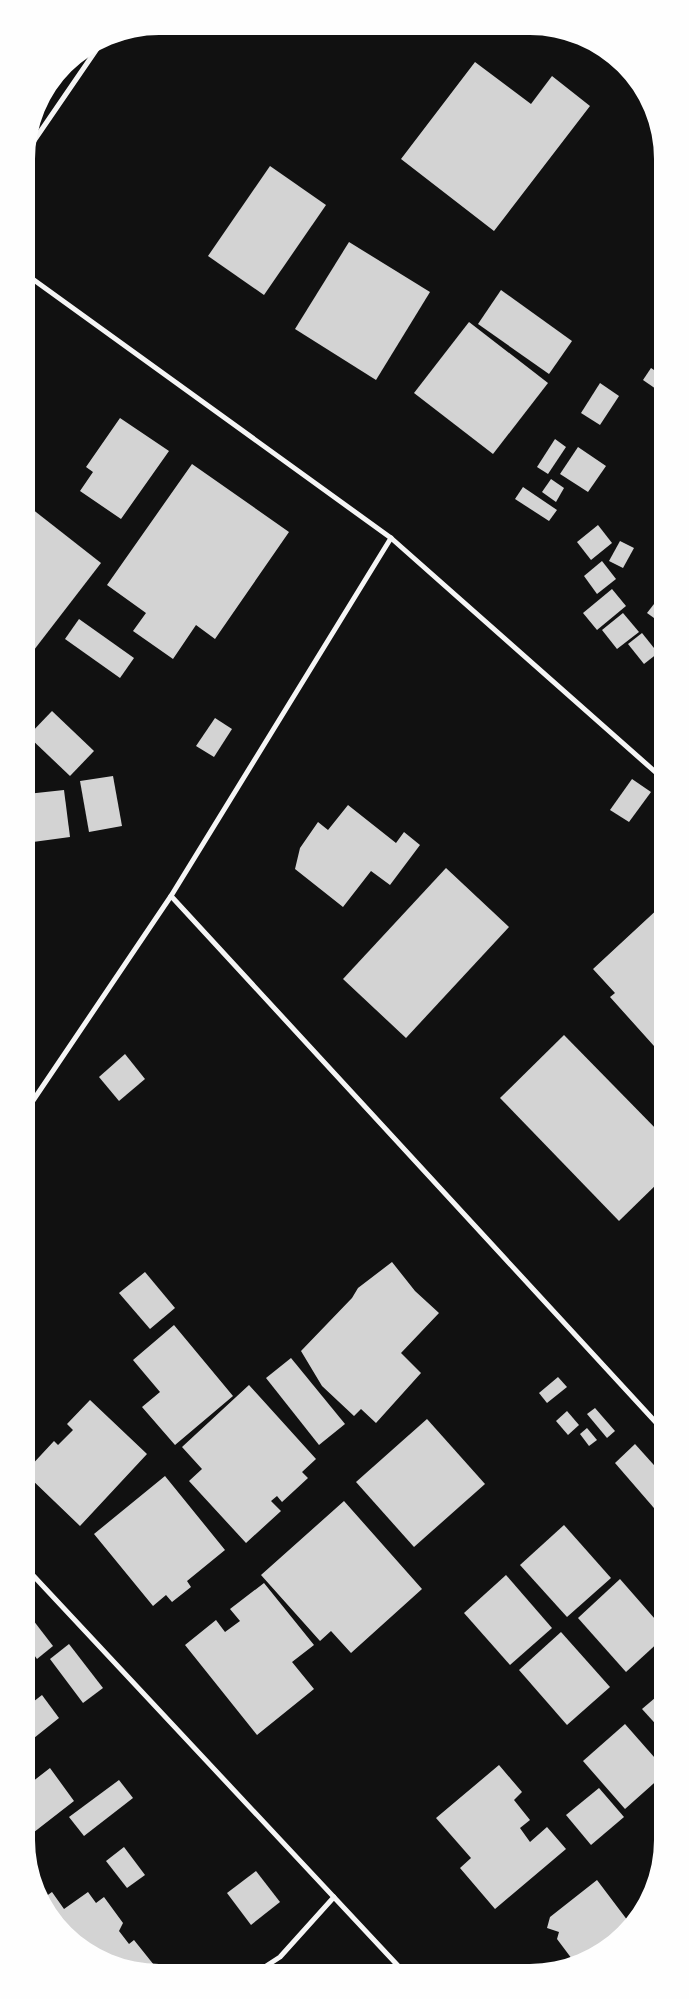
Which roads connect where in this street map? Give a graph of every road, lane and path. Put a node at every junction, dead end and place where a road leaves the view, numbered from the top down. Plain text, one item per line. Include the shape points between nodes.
1 (93, 54) edge
2 (38, 134) edge
3 (35, 281) edge
4 (391, 538) junction
5 (654, 771) edge
6 (171, 896) junction
7 (35, 1098) edge
8 (654, 1420) edge
9 (35, 1577) edge
10 (334, 1897) junction
11 (269, 1964) edge
12 (396, 1964) edge

1 - 2 street
3 - 4 street
4 - 5 street
4 - 6 street
6 - 7 street
6 - 8 street
9 - 10 street
10 - 11 street via 280,1957
10 - 12 street

